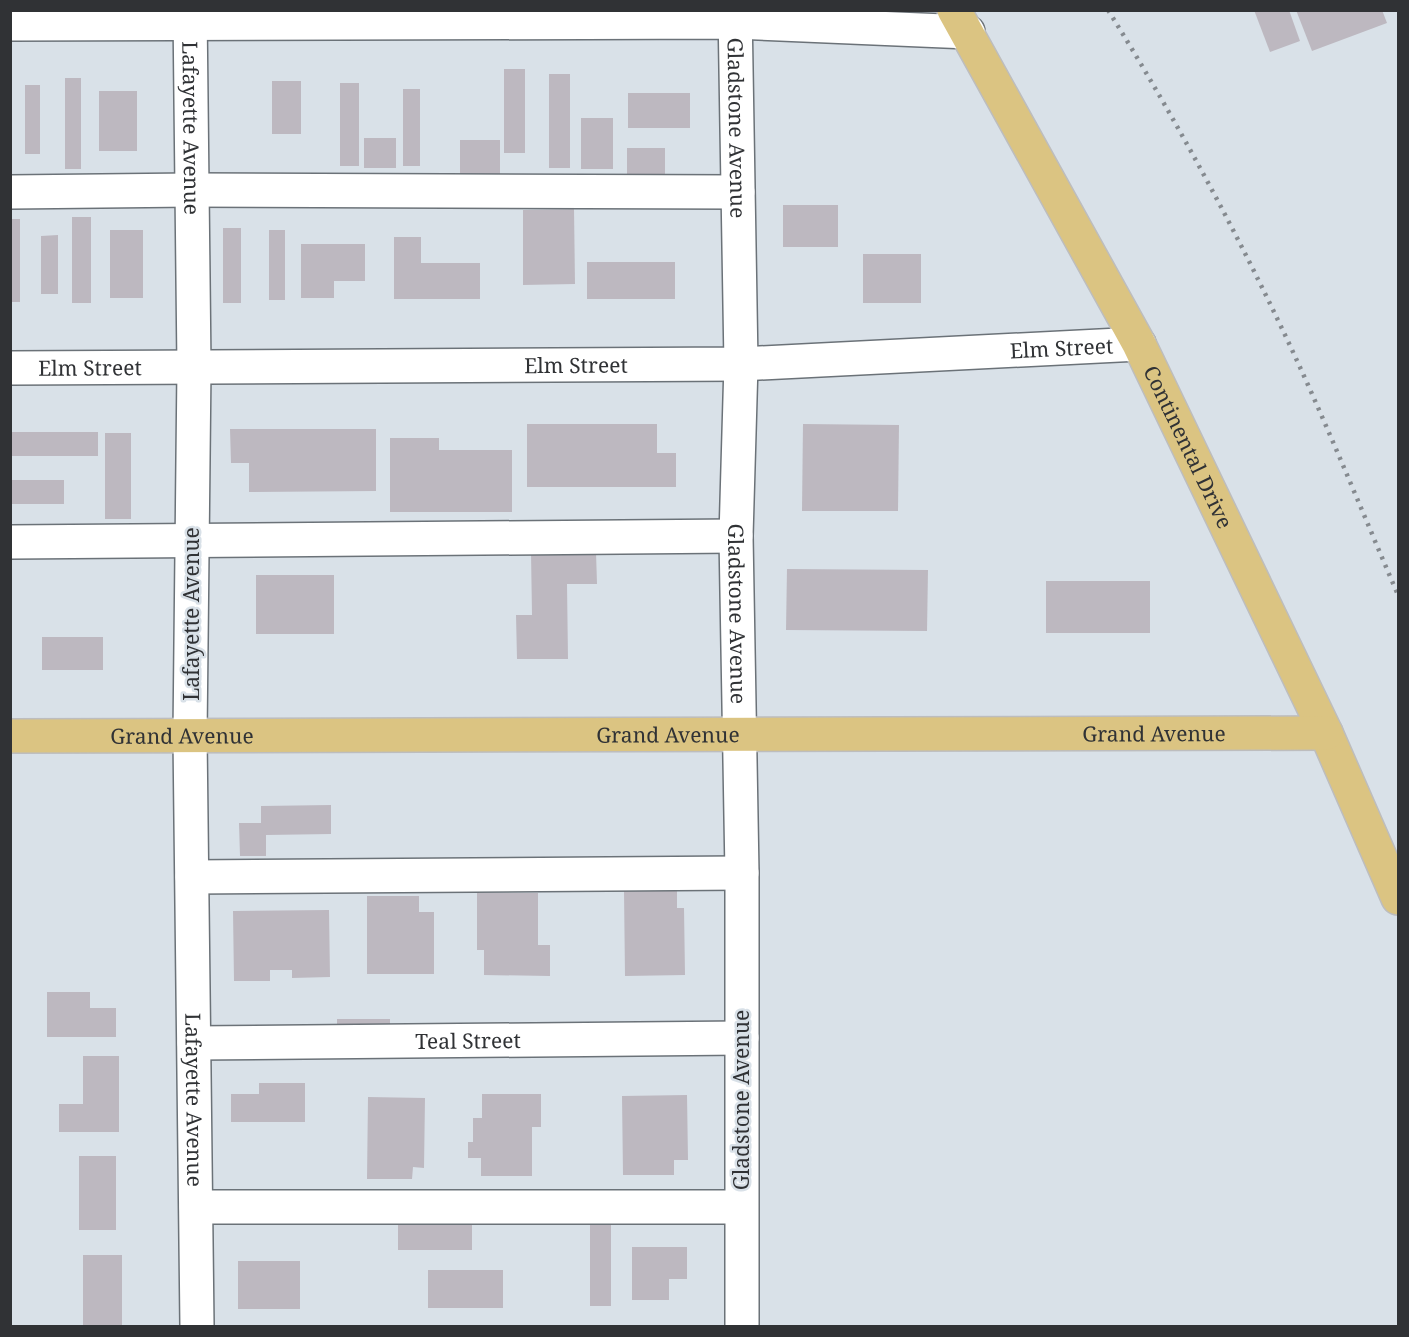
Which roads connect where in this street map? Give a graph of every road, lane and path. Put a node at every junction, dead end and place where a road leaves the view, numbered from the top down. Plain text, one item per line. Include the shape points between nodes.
1 (735, 16) edge
2 (190, 17) edge
3 (961, 21) edge
4 (10, 24) edge
5 (192, 190) junction
6 (10, 192) edge
7 (738, 192) junction
8 (1139, 344) junction
9 (741, 364) junction
10 (194, 367) junction
11 (10, 368) edge
12 (736, 536) junction
13 (191, 540) junction
14 (10, 542) edge
15 (1326, 733) junction
16 (741, 734) junction
17 (10, 736) edge
18 (190, 736) junction
19 (742, 873) junction
20 (192, 877) junction
21 (1398, 898) edge
22 (742, 1038) junction
23 (194, 1043) junction
24 (196, 1207) junction
25 (741, 1207) junction
26 (197, 1326) edge
27 (742, 1326) edge

1 - 2 street
1 - 3 street
1 - 7 street, Gladstone Avenue
2 - 4 street
2 - 5 street, Lafayette Avenue
3 - 8 main road, Continental Drive
5 - 6 street
5 - 7 street
5 - 10 street, Lafayette Avenue
7 - 9 street, Gladstone Avenue
8 - 9 street, Elm Street
8 - 15 main road, Continental Drive
9 - 10 street, Elm Street
9 - 12 street, Gladstone Avenue
10 - 11 street, Elm Street
10 - 13 street, Lafayette Avenue
12 - 13 street
12 - 16 street, Gladstone Avenue
13 - 14 street
13 - 18 street, Lafayette Avenue
15 - 16 main road, Grand Avenue
15 - 21 main road, Continental Drive
16 - 18 main road, Grand Avenue
16 - 19 street, Gladstone Avenue
17 - 18 main road, Grand Avenue
18 - 20 street, Lafayette Avenue
19 - 20 street
19 - 22 street, Gladstone Avenue
20 - 23 street, Lafayette Avenue
22 - 23 street, Teal Street
22 - 25 street, Gladstone Avenue
23 - 24 street, Lafayette Avenue
24 - 25 street
24 - 26 street, Lafayette Avenue
25 - 27 street, Gladstone Avenue

